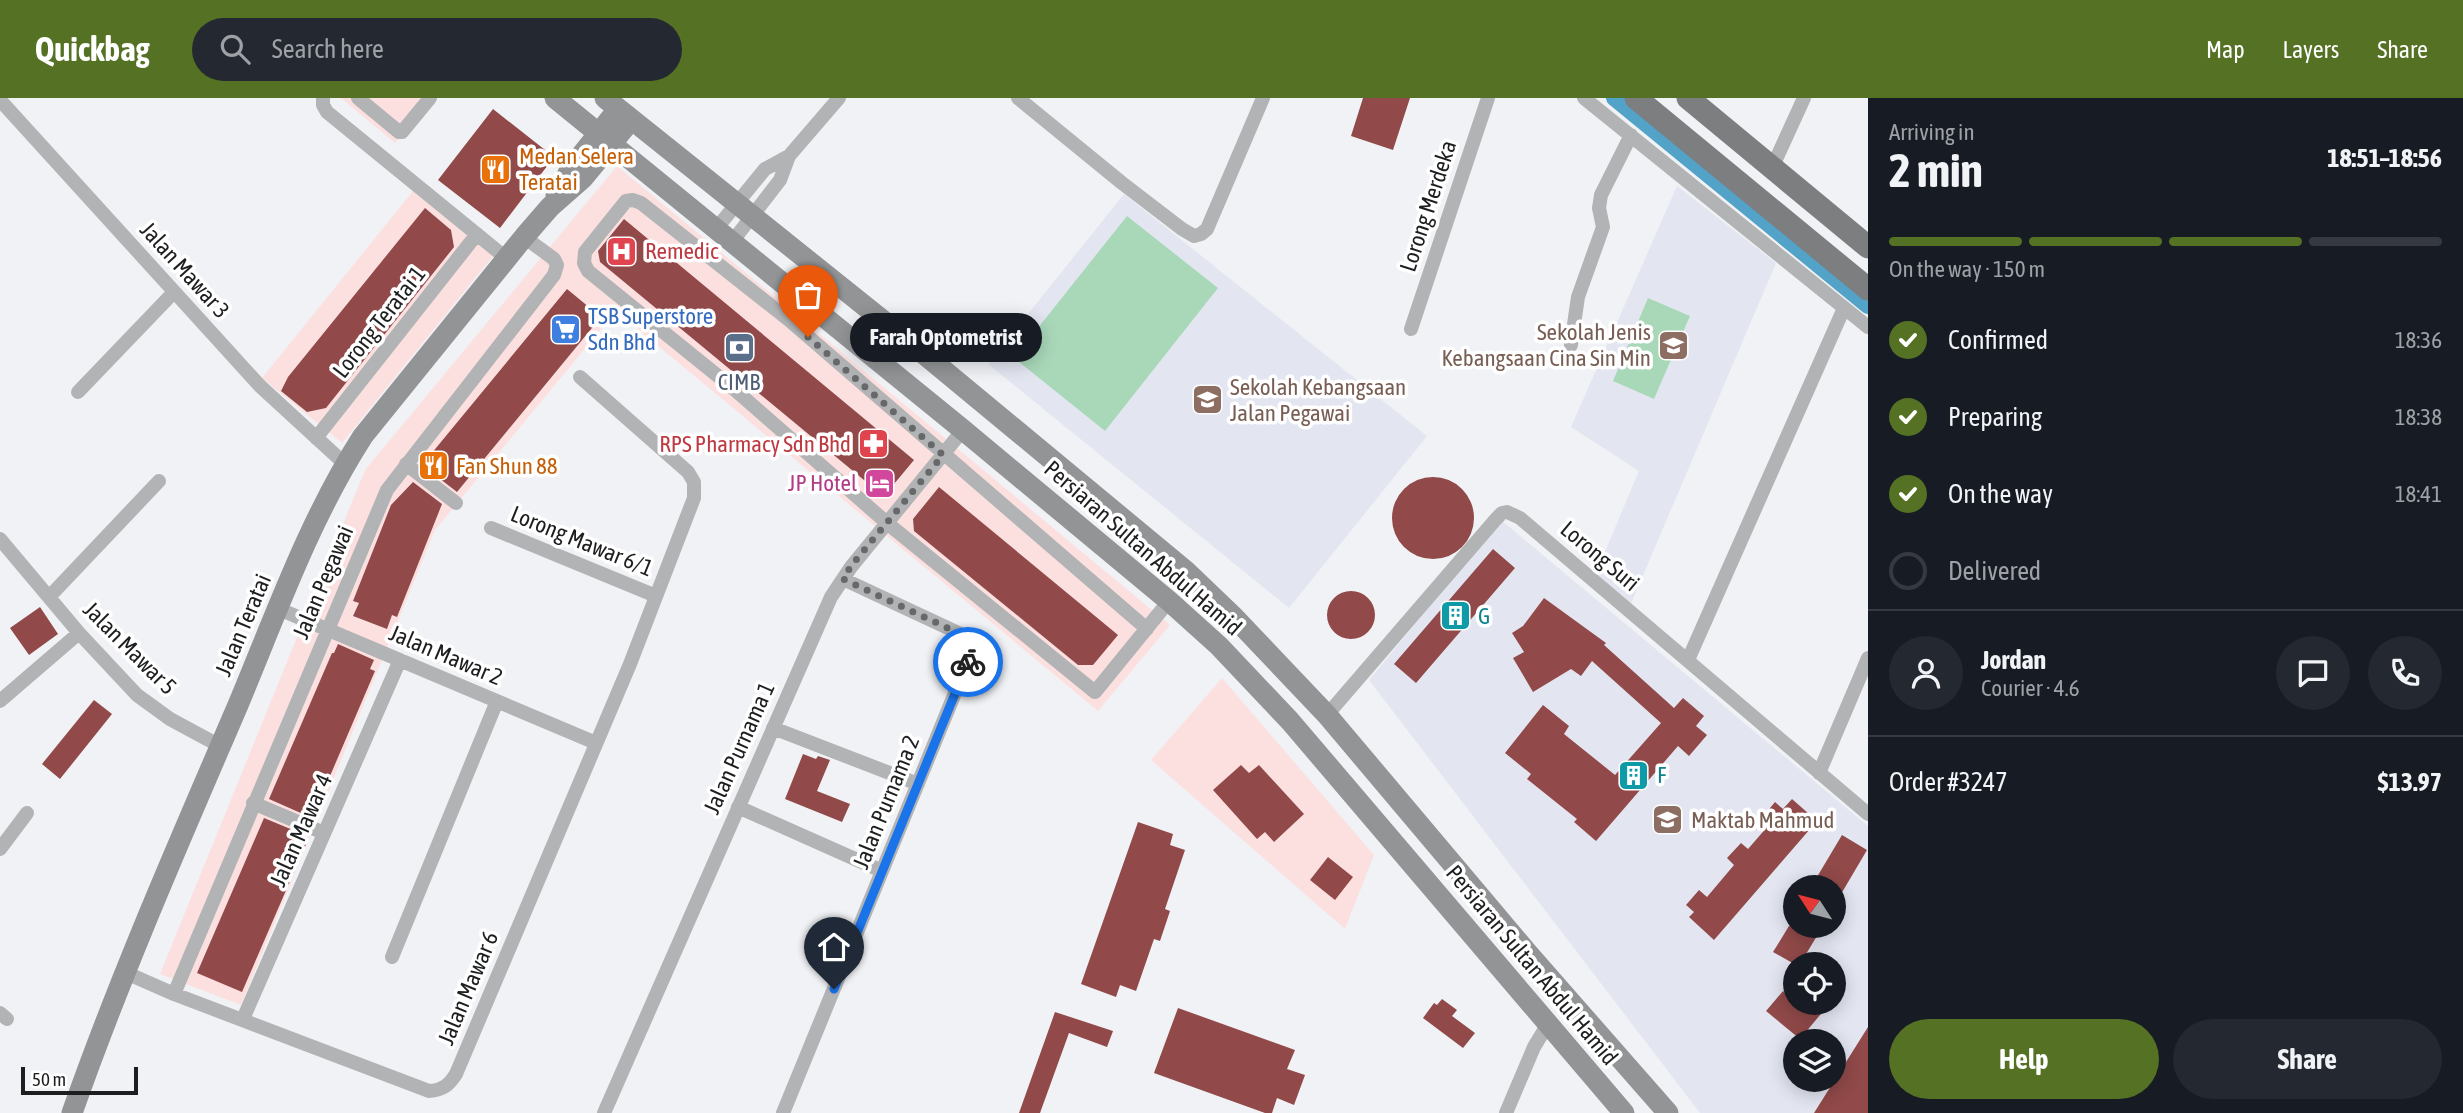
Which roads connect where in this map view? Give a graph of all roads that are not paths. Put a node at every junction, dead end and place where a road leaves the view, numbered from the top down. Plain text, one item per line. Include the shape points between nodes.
1 (323, 98) edge
2 (358, 98) edge
3 (429, 98) edge
4 (555, 98) edge
5 (839, 98) edge
6 (1018, 98) edge
7 (1263, 98) edge
8 (1488, 98) edge
9 (1584, 98) edge
10 (1636, 98) edge
11 (1688, 98) edge
12 (1804, 98) edge
13 (0, 100) edge
14 (618, 109) edge
15 (1631, 135) junction
16 (604, 140) junction
17 (789, 156) junction
18 (1772, 168) junction
19 (744, 210) junction
20 (477, 234) junction
21 (724, 235) junction
22 (524, 237) junction
23 (1868, 247) edge
24 (506, 258) junction
25 (1868, 289) edge
26 (174, 292) junction
27 (1844, 308) junction
28 (1868, 327) edge
29 (1411, 329) dead end
30 (1571, 345) dead end
31 (580, 377) dead end
32 (78, 391) dead end
33 (963, 430) junction
34 (316, 438) junction
35 (943, 455) junction
36 (345, 464) junction
37 (406, 464) junction
38 (159, 481) dead end
39 (456, 503) dead end
40 (887, 523) junction
41 (491, 528) dead end
42 (0, 539) edge
43 (843, 579) junction
44 (658, 591) junction
45 (50, 596) junction
46 (1169, 601) junction
47 (279, 609) junction
48 (1147, 629) junction
49 (328, 630) junction
50 (79, 633) junction
51 (1868, 658) edge
52 (400, 660) junction
53 (1688, 660) junction
54 (0, 701) edge
55 (497, 701) junction
56 (1327, 715) junction
57 (773, 728) junction
58 (596, 743) junction
59 (220, 746) junction
60 (1355, 747) junction
61 (1330, 768) junction
62 (1819, 773) junction
63 (918, 784) junction
64 (253, 803) junction
65 (738, 807) junction
66 (27, 813) dead end
67 (1868, 814) edge
68 (324, 833) junction
69 (0, 849) edge
70 (882, 871) junction
71 (392, 957) dead end
72 (124, 972) junction
73 (174, 994) junction
74 (243, 1019) junction
75 (1548, 1024) junction
76 (72, 1113) edge
77 (604, 1113) edge
78 (783, 1113) edge
79 (1506, 1113) edge
80 (1624, 1113) edge
81 (1668, 1113) edge

1 - 20 street via 327,112
2 - 3 street via 399,132
4 - 16 main road, Persiaran Sultan Abdul Hamid
5 - 17 street
6 - 7 street via 1194,236 1207,229
8 - 29 street, Lorong Merdeka
9 - 15 street
10 - 25 main road
11 - 18 main road
12 - 18 street
13 - 26 street, Jalan Mawar 3
14 - 16 main road, Jalan Teratai
14 - 19 main road, Persiaran Sultan Abdul Hamid
15 - 27 street
15 - 30 street via 1601,195 1603,227 1578,297
16 - 21 main road, Persiaran Sultan Abdul Hamid
16 - 22 main road, Jalan Teratai via 571,168 550,207
17 - 19 street via 780,180
17 - 19 street via 765,169
18 - 23 main road
19 - 21 street
19 - 21 street
19 - 56 main road, Persiaran Sultan Abdul Hamid via 1186,571
20 - 24 street
20 - 34 street, Lorong Teratai 1
21 - 33 main road, Persiaran Sultan Abdul Hamid
22 - 24 main road, Jalan Teratai
22 - 37 street, Jalan Pegawai via 554,259 554,275
24 - 36 main road, Jalan Teratai
26 - 32 street
26 - 34 street, Jalan Mawar 3 via 260,386
27 - 28 street
27 - 53 street
31 - 44 street, Jalan Mawar 6 via 694,482 692,507
33 - 35 street, Jalan Purnama 1
33 - 46 main road, Persiaran Sultan Abdul Hamid
34 - 36 street, Jalan Mawar 3
35 - 40 street, Jalan Purnama 1
35 - 40 street via 789,320 641,203 626,201 585,253 588,271 734,389
35 - 48 street
36 - 47 main road, Jalan Teratai
37 - 39 street
37 - 49 street, Jalan Pegawai via 387,489
38 - 45 street
40 - 43 street, Jalan Purnama 1
40 - 48 street via 1095,692
41 - 44 street, Lorong Mawar 6/1
42 - 45 street, Jalan Mawar 5
43 - 57 street, Jalan Purnama 1
43 - 63 street, Jalan Purnama 2 via 972,641 973,649
44 - 58 street, Jalan Mawar 6
45 - 50 street, Jalan Mawar 5
46 - 48 street
46 - 61 main road, Persiaran Sultan Abdul Hamid via 1219,646
47 - 49 street, Jalan Mawar 2
47 - 59 main road, Jalan Teratai
49 - 52 street, Jalan Mawar 2
49 - 64 street, Jalan Pegawai
50 - 54 street
50 - 59 street, Jalan Mawar 5 via 152,708
51 - 62 street
52 - 55 street, Jalan Mawar 2
52 - 68 street, Jalan Mawar 4
53 - 56 street, Lorong Suri via 1520,517 1507,512
53 - 62 street, Lorong Suri
55 - 58 street, Jalan Mawar 2
55 - 71 street
56 - 60 main road, Persiaran Sultan Abdul Hamid
57 - 63 street
57 - 65 street, Jalan Purnama 1
58 - 74 street, Jalan Mawar 6 via 450,1083 429,1091
59 - 72 main road, Jalan Teratai
60 - 61 main road
60 - 81 main road, Persiaran Sultan Abdul Hamid
61 - 75 main road, Persiaran Sultan Abdul Hamid
62 - 67 street, Lorong Suri
63 - 70 street, Jalan Purnama 2
64 - 68 street
64 - 73 street, Jalan Pegawai
65 - 70 street
65 - 77 street, Jalan Purnama 1
66 - 69 street
68 - 74 street, Jalan Mawar 4
70 - 78 street, Jalan Purnama 2
72 - 73 street, Jalan Mawar 6
72 - 76 main road, Jalan Teratai
73 - 74 street, Jalan Mawar 6
75 - 79 street
75 - 80 main road, Persiaran Sultan Abdul Hamid

